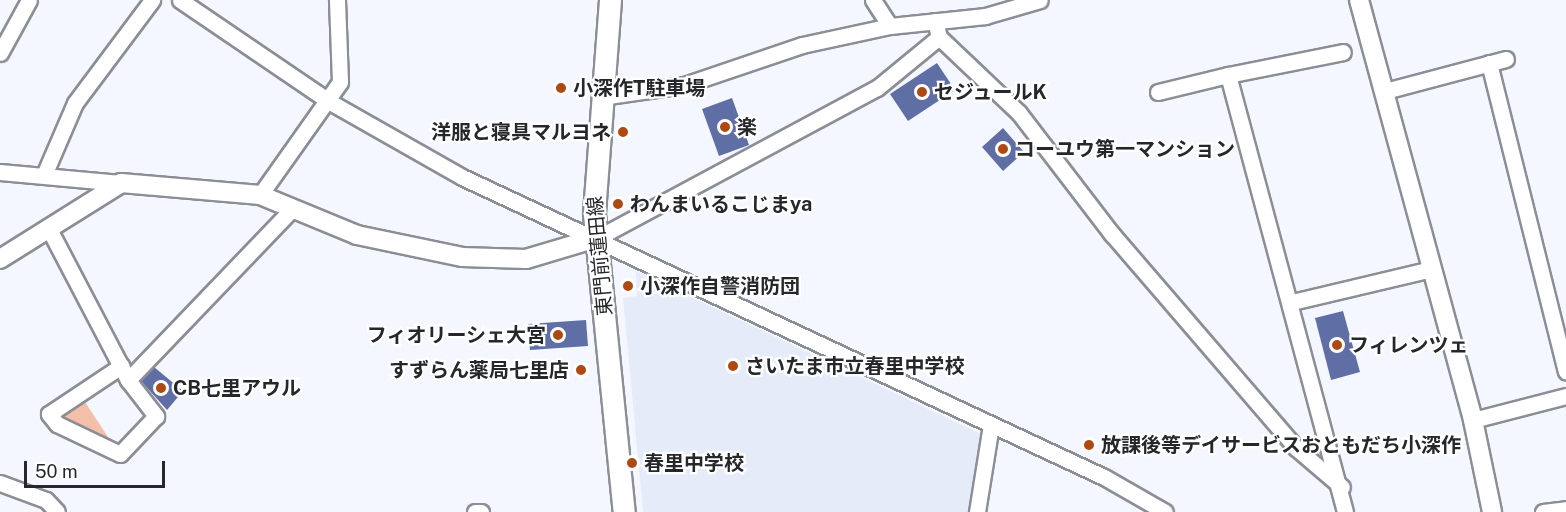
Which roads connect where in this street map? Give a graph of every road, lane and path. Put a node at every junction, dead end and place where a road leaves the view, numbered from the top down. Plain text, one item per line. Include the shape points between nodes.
1 (29, 0) edge
2 (152, 0) edge
3 (180, 0) edge
4 (200, 0) edge
5 (337, 0) edge
6 (610, 0) edge
7 (873, 0) edge
8 (1040, 0) edge
9 (1359, 0) edge
10 (205, 16) junction
11 (935, 21) junction
12 (890, 26) junction
13 (939, 37) junction
14 (0, 52) edge
15 (1343, 52) dead end
16 (1506, 59) dead end
17 (1489, 63) junction
18 (1227, 75) junction
19 (1384, 91) junction
20 (1158, 92) dead end
21 (601, 97) junction
22 (330, 102) junction
23 (0, 172) edge
24 (44, 175) junction
25 (121, 183) junction
26 (260, 195) junction
27 (293, 208) junction
28 (48, 226) junction
29 (597, 238) junction
30 (0, 259) edge
31 (1432, 269) junction
32 (1292, 302) junction
33 (121, 366) junction
34 (1566, 372) edge
35 (128, 380) junction
36 (1566, 396) edge
37 (1473, 420) junction
38 (991, 425) junction
39 (0, 483) edge
40 (1342, 487) junction
41 (1566, 510) edge
42 (57, 512) edge
43 (475, 512) edge
44 (481, 512) edge
45 (624, 512) edge
46 (977, 512) edge
47 (1165, 512) edge
48 (1345, 512) edge
49 (1492, 512) edge
50 (1543, 512) edge

1 - 14 street
2 - 24 street via 75,103
3 - 10 street
4 - 10 street
5 - 22 street via 340,82
6 - 21 main road, 東門前蓮田線
7 - 12 street
8 - 11 street via 985,16
9 - 19 street
10 - 22 street
11 - 12 street
11 - 13 street
12 - 21 street via 802,45 684,85
13 - 29 street via 877,88
13 - 40 street via 994,85 1112,234 1296,448
15 - 18 street
16 - 17 street
17 - 19 street
17 - 34 street
18 - 20 street
18 - 32 street
19 - 31 street
21 - 29 main road, 東門前蓮田線 via 593,192
22 - 26 street
22 - 29 street via 462,177
23 - 24 street
24 - 25 street
25 - 26 street
25 - 28 street
26 - 27 street
27 - 29 street via 357,235 462,257 526,259
27 - 35 street
28 - 30 street
28 - 33 street
29 - 38 street
29 - 45 main road, 東門前蓮田線
31 - 32 street
31 - 37 street
32 - 40 street
33 - 35 street
33 - 35 street via 50,414 57,424 120,454 156,416
36 - 37 street
37 - 49 street
38 - 46 street
38 - 47 street via 1104,477
39 - 42 street via 46,500
40 - 48 street
41 - 50 street
43 - 44 street

